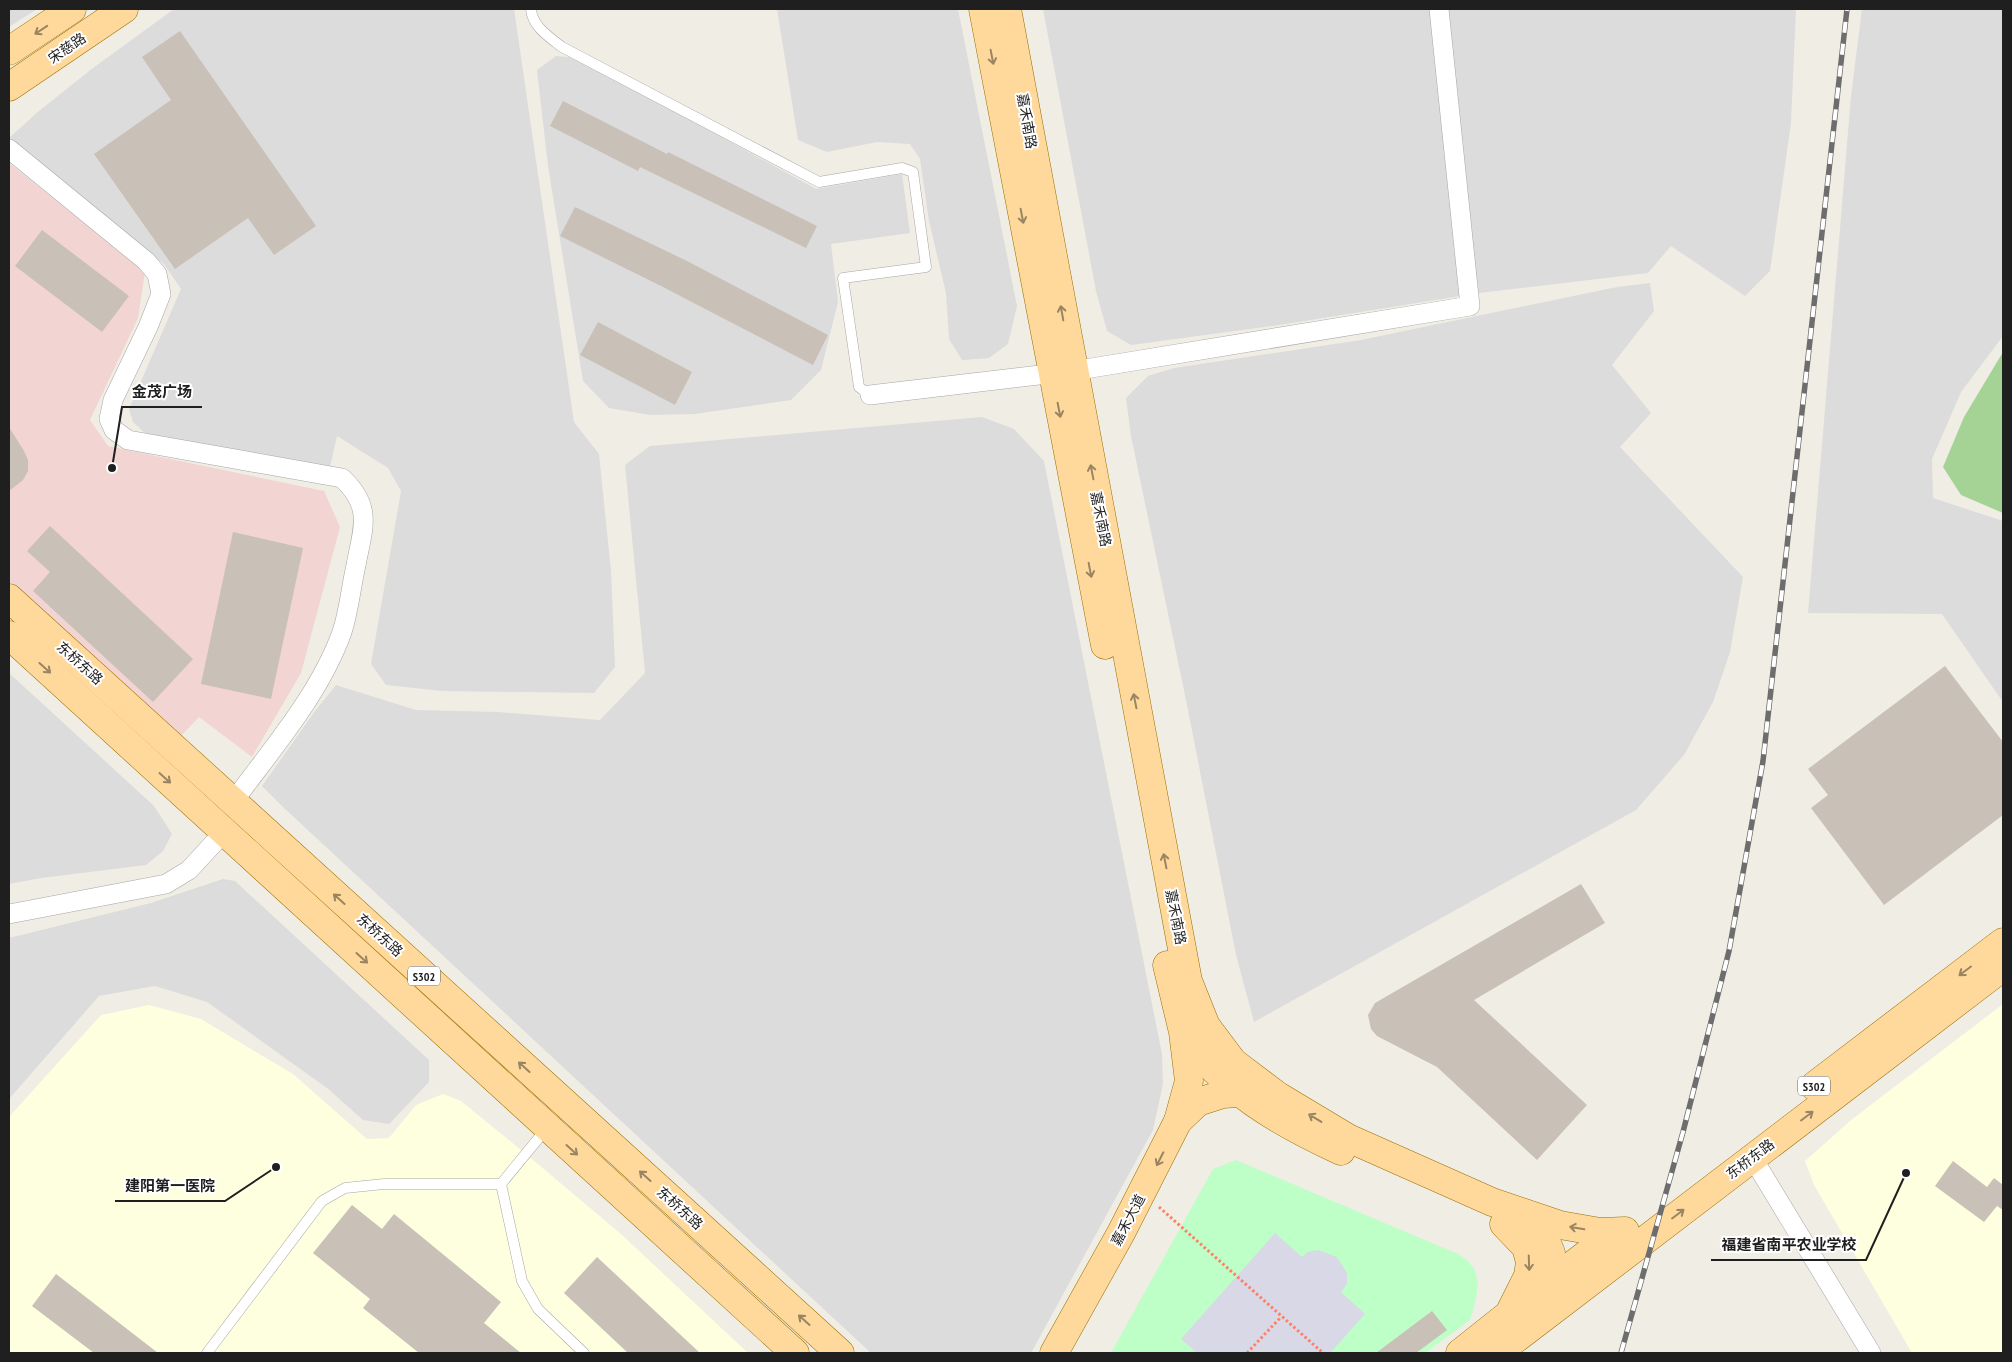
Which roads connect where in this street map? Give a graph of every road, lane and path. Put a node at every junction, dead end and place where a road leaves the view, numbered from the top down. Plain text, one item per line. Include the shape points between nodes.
1 (72, 9) edge
2 (124, 9) edge
3 (531, 9) edge
4 (983, 9) edge
5 (1007, 9) edge
6 (1439, 9) edge
7 (9, 51) edge
8 (9, 87) edge
9 (9, 149) edge
10 (1063, 373) junction
11 (870, 395) joint
12 (9, 598) edge
13 (9, 635) edge
14 (233, 802) junction
15 (224, 832) junction
16 (9, 914) edge
17 (2003, 942) edge
18 (2003, 967) edge
19 (1182, 987) junction
20 (1195, 1029) junction
21 (1198, 1092) junction
22 (1240, 1092) junction
23 (1276, 1106) junction
24 (1186, 1126) junction
25 (547, 1127) junction
26 (1752, 1158) junction
27 (501, 1184) junction
28 (1156, 1204) junction
29 (1509, 1217) junction
30 (1632, 1237) junction
31 (1545, 1239) junction
32 (1592, 1250) junction
33 (1545, 1286) junction
34 (1282, 1317) junction
35 (1517, 1323) junction
36 (207, 1353) edge
37 (584, 1353) edge
38 (795, 1353) edge
39 (840, 1353) edge
40 (1054, 1353) edge
41 (1073, 1353) edge
42 (1246, 1353) edge
43 (1323, 1353) edge
44 (1460, 1353) edge
45 (1498, 1353) edge
46 (1871, 1353) edge

1 -> 7 main road
2 - 8 main road, 宋慈路
3 - 11 lane via 541,30 562,47 819,182 902,168 913,172 926,268 843,278 859,387
4 -> 10 main road, 嘉禾南路
10 -> 5 main road, 嘉禾南路
6 - 10 street via 1470,306
9 - 14 street via 157,274 161,294 113,400 109,419 114,430 128,440 342,478 362,504 364,524 342,632 312,692
10 - 11 street
10 - 19 main road, 嘉禾南路 via 1188,981
12 - 14 main road, 东桥东路 / S302
13 -> 15 main road, 东桥东路 / S302
39 -> 14 main road, 东桥东路 / S302
15 - 16 street via 189,870 166,884
15 -> 25 main road, 东桥东路 / S302
17 -> 30 main road, 东桥东路 / S302
26 -> 18 main road, 东桥东路 / S302
19 - 20 main road, 嘉禾南路
19 - 21 main road via 1203,1044
20 - 21 main road
20 - 22 main road via 1198,1055
20 - 23 main road
21 - 22 main road
21 - 24 main road, 嘉禾大道
22 - 23 main road via 1256,1106
23 - 24 main road via 1228,1111
23 - 29 main road via 1324,1144 1463,1209
24 - 28 main road, 嘉禾大道
24 -> 40 main road, 嘉禾大道
25 - 27 lane
25 -> 38 main road, 东桥东路 / S302
30 -> 26 main road, 东桥东路 / S302
26 - 46 street
27 - 36 lane via 384,1184 346,1188 322,1201
27 - 37 lane via 522,1280 538,1309
28 - 34 path
28 - 41 main road, 嘉禾大道
30 -> 29 main road
29 - 31 main road
29 -> 35 main road via 1526,1247 1530,1262
30 - 32 main road via 1616,1251
30 - 35 main road, 东桥东路
31 - 32 main road
31 - 33 main road via 1551,1253
32 - 33 main road
33 - 35 main road
34 - 42 path
34 - 43 path
35 - 44 main road
35 - 45 main road, 东桥东路

